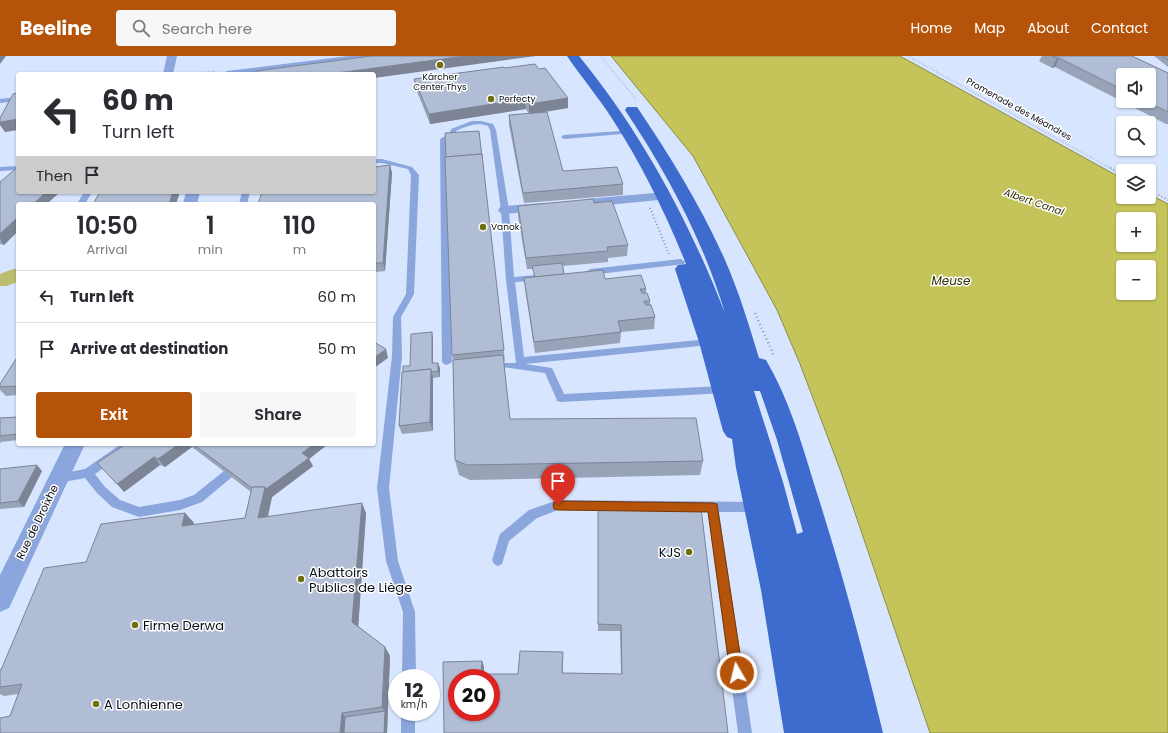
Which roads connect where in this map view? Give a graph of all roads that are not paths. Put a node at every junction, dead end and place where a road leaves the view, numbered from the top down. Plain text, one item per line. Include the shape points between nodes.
1 (172, 56) edge
2 (373, 56) edge
3 (567, 56) edge
4 (573, 56) edge
5 (168, 72) edge
6 (243, 72) edge
7 (16, 99) edge
8 (0, 101) edge
9 (625, 101) dead end
10 (620, 133) junction
11 (564, 137) dead end
12 (376, 161) edge
13 (0, 168) edge
14 (16, 168) edge
15 (654, 197) junction
16 (574, 204) edge
17 (559, 206) edge
18 (506, 210) junction
19 (690, 267) junction
20 (579, 274) edge
21 (535, 278) edge
22 (510, 280) junction
23 (741, 328) junction
24 (709, 342) junction
25 (447, 362) dead end
26 (505, 365) edge
27 (722, 390) junction
28 (74, 446) edge
29 (125, 446) edge
30 (748, 468) junction
31 (88, 473) junction
32 (228, 474) edge
33 (58, 478) junction
34 (713, 507) junction
35 (757, 507) junction
36 (498, 560) dead end
37 (0, 600) edge
38 (408, 669) edge
39 (408, 721) edge
40 (408, 733) edge
41 (745, 733) edge
42 (800, 733) edge
43 (827, 733) edge
44 (846, 733) edge
45 (867, 733) edge

1 - 5 street
2 - 6 street
3 - 10 main road
4 - 19 main road via 598,87 633,139 655,178
7 - 8 lane
9 - 23 main road via 662,157 700,227
10 - 11 lane
10 - 15 main road
12 - 38 lane via 410,168 415,175 410,294 397,317 397,356 383,488 392,561 409,612
13 - 14 lane
15 - 16 street
15 - 19 main road
17 - 18 street
18 - 22 lane
18 - 25 lane via 491,125 475,122 453,130 453,134 444,139
19 - 20 lane
19 - 24 main road
19 - 30 main road via 702,295 741,417
19 - 43 main road via 709,294 765,458 792,563
21 - 22 lane
22 - 24 lane via 520,361
23 - 44 main road via 801,537
23 - 45 main road via 775,402 796,464 828,573
24 - 27 main road
26 - 27 lane via 549,370 561,398
27 - 30 main road
28 - 33 street, Rue de Droixhe
29 - 31 lane
30 - 35 main road
31 - 32 lane via 116,504 139,512 198,500
31 - 33 lane
33 - 37 street, Rue de Droixhe
34 - 35 lane
34 - 36 lane via 558,505 533,514 504,538
34 - 41 lane
35 - 42 main road via 775,590
39 - 40 lane

